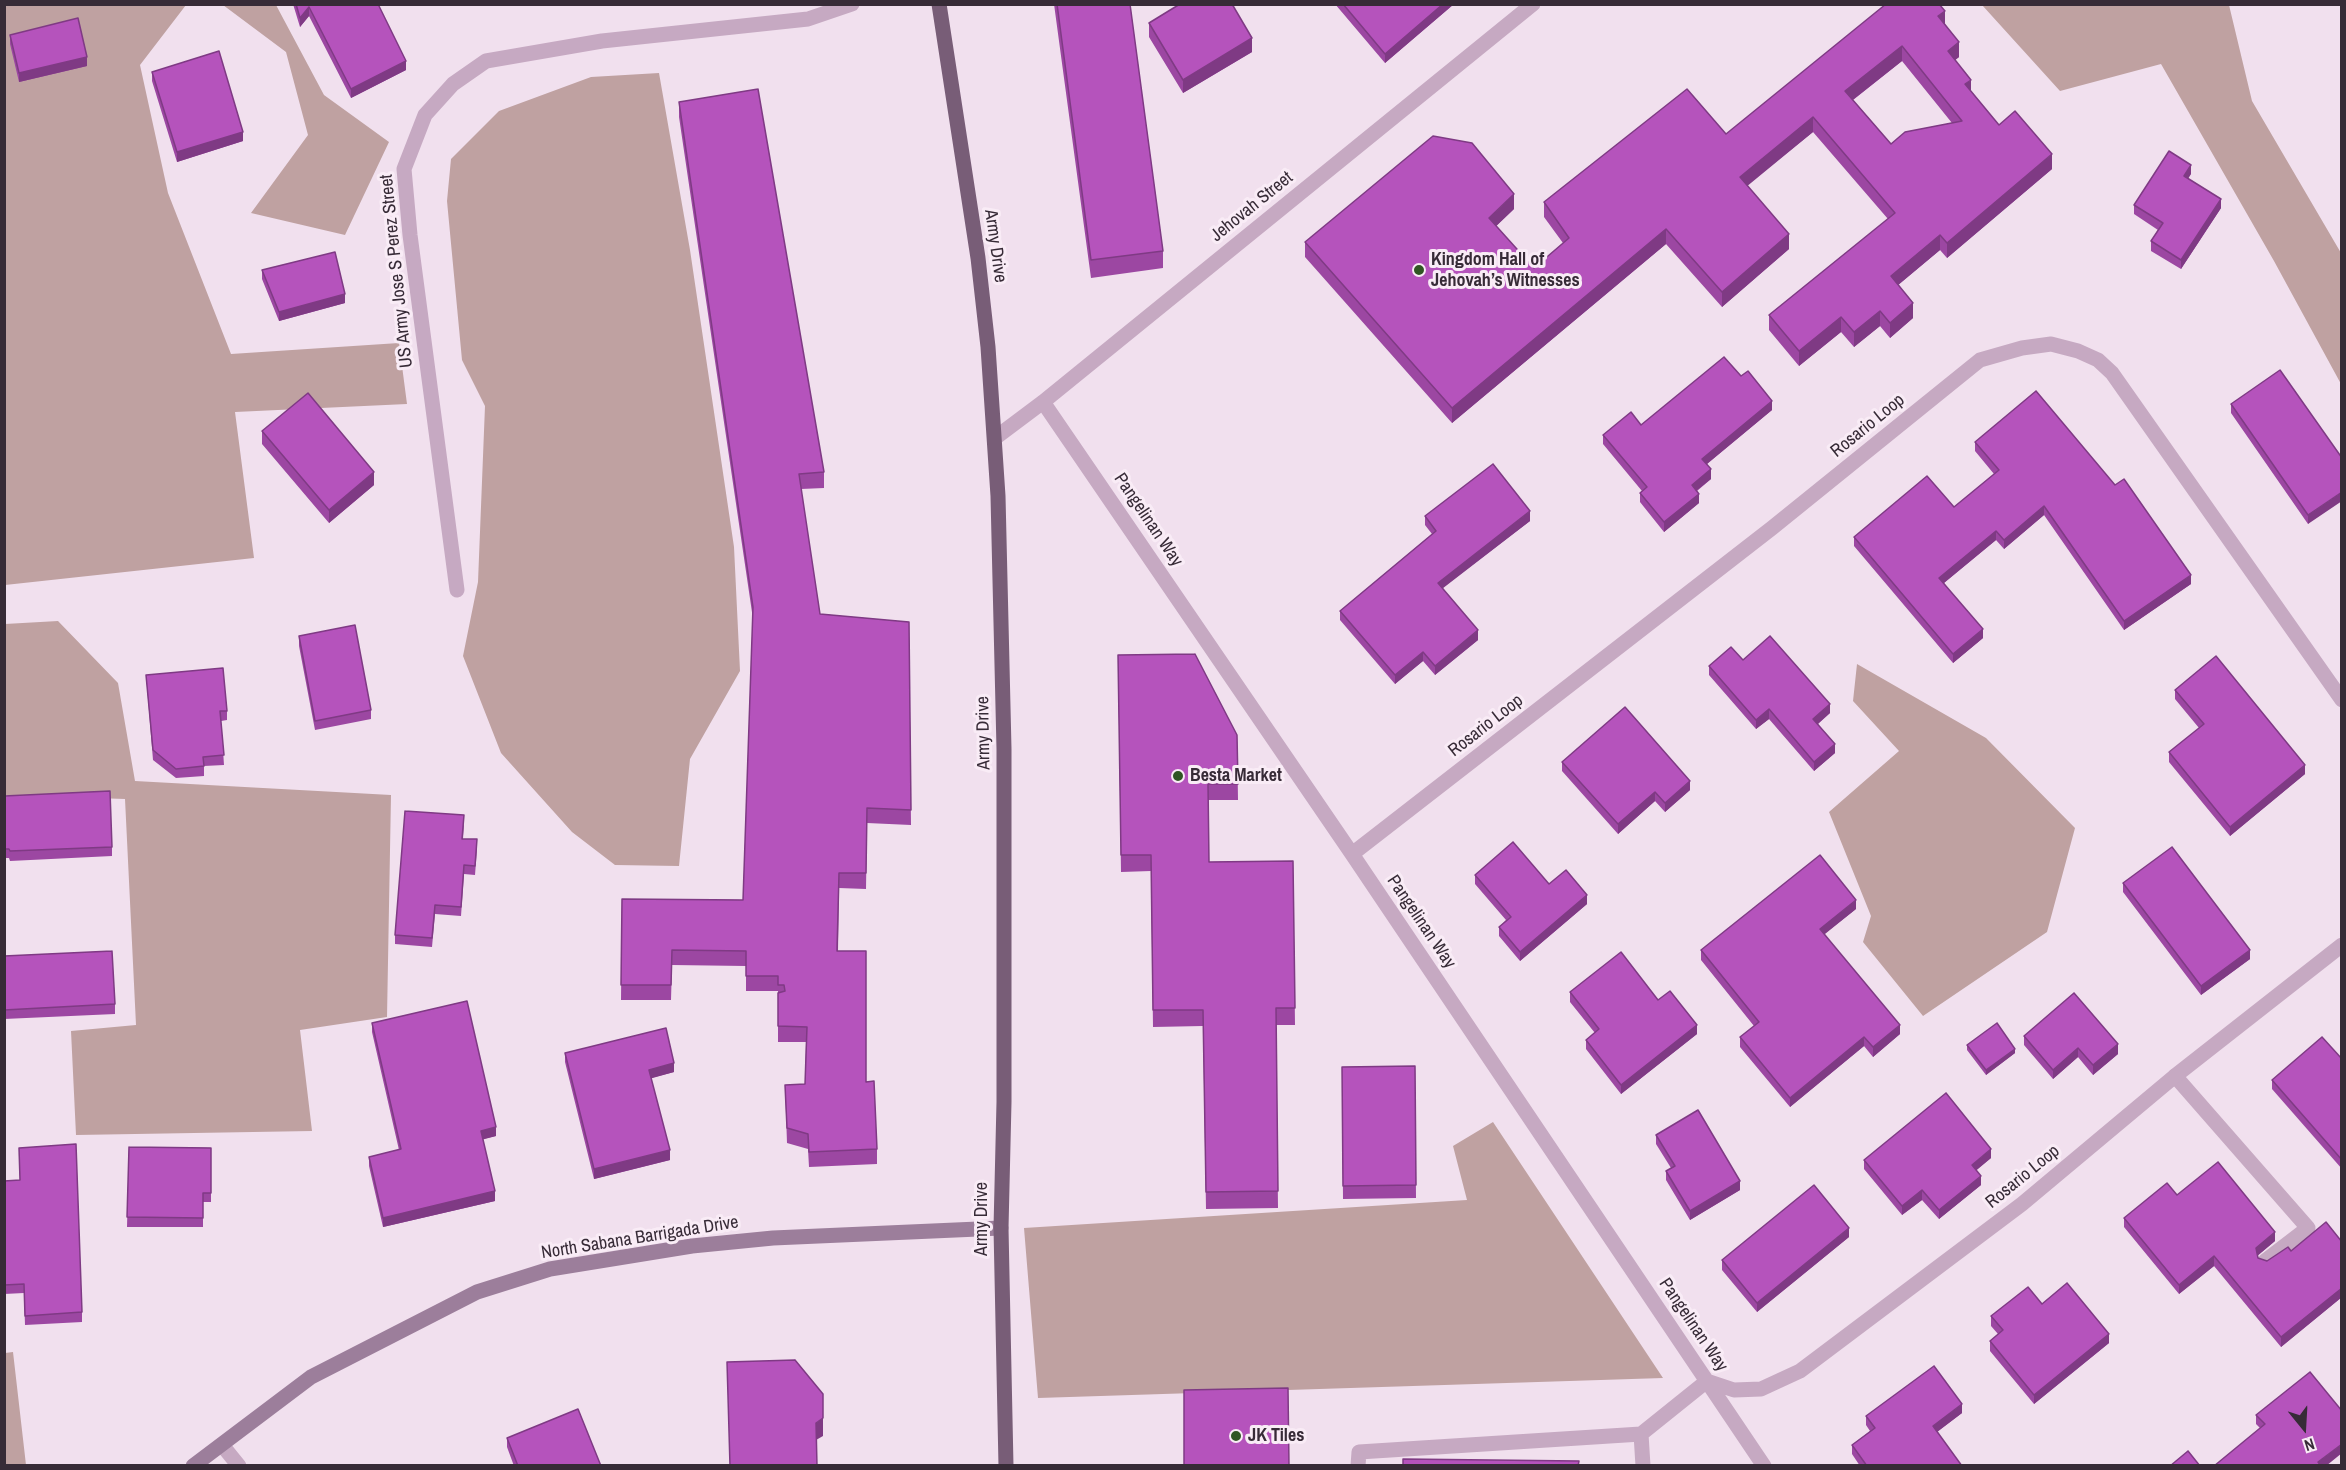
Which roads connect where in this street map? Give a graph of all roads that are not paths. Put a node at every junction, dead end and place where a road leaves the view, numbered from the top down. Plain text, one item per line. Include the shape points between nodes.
1 (852, 4) edge
2 (939, 4) edge
3 (1533, 4) edge
4 (1043, 402) junction
5 (995, 438) junction
6 (457, 590) dead end
7 (2342, 700) edge
8 (1352, 854) junction
9 (2342, 945) edge
10 (2175, 1076) junction
11 (1001, 1228) junction
12 (2265, 1261) edge
13 (1707, 1381) junction
14 (1641, 1434) junction
15 (222, 1445) junction
16 (192, 1466) edge
17 (239, 1466) edge
18 (1006, 1466) edge
19 (1358, 1466) edge
20 (1643, 1466) edge
21 (1764, 1466) edge

1 - 6 street, US Army Jose S Perez Street via 808,19 602,41 486,61 453,84 424,115 404,169
2 - 5 main road, Army Drive via 978,258
3 - 4 street, Jehovah Street
4 - 5 street, Jehovah Street
4 - 8 street, Pangelinan Way
5 - 11 main road, Army Drive via 1004,749
7 - 8 street, Rosario Loop via 2112,373 2098,360 2078,351 2051,344 2022,348 1980,360 1696,588
8 - 13 street, Pangelinan Way
9 - 10 street, Rosario Loop
10 - 12 street via 2308,1228
10 - 13 street, Rosario Loop via 2022,1204 1800,1371 1761,1389 1734,1390
11 - 15 main road, North Sabana Barrigada Drive via 773,1238 692,1246 550,1269 477,1292 365,1348 311,1377
11 - 18 main road, Army Drive
13 - 14 street
13 - 21 street, Pangelinan Way
14 - 19 street via 1359,1452
14 - 20 street
15 - 16 main road, North Sabana Barrigada Drive
15 - 17 street

